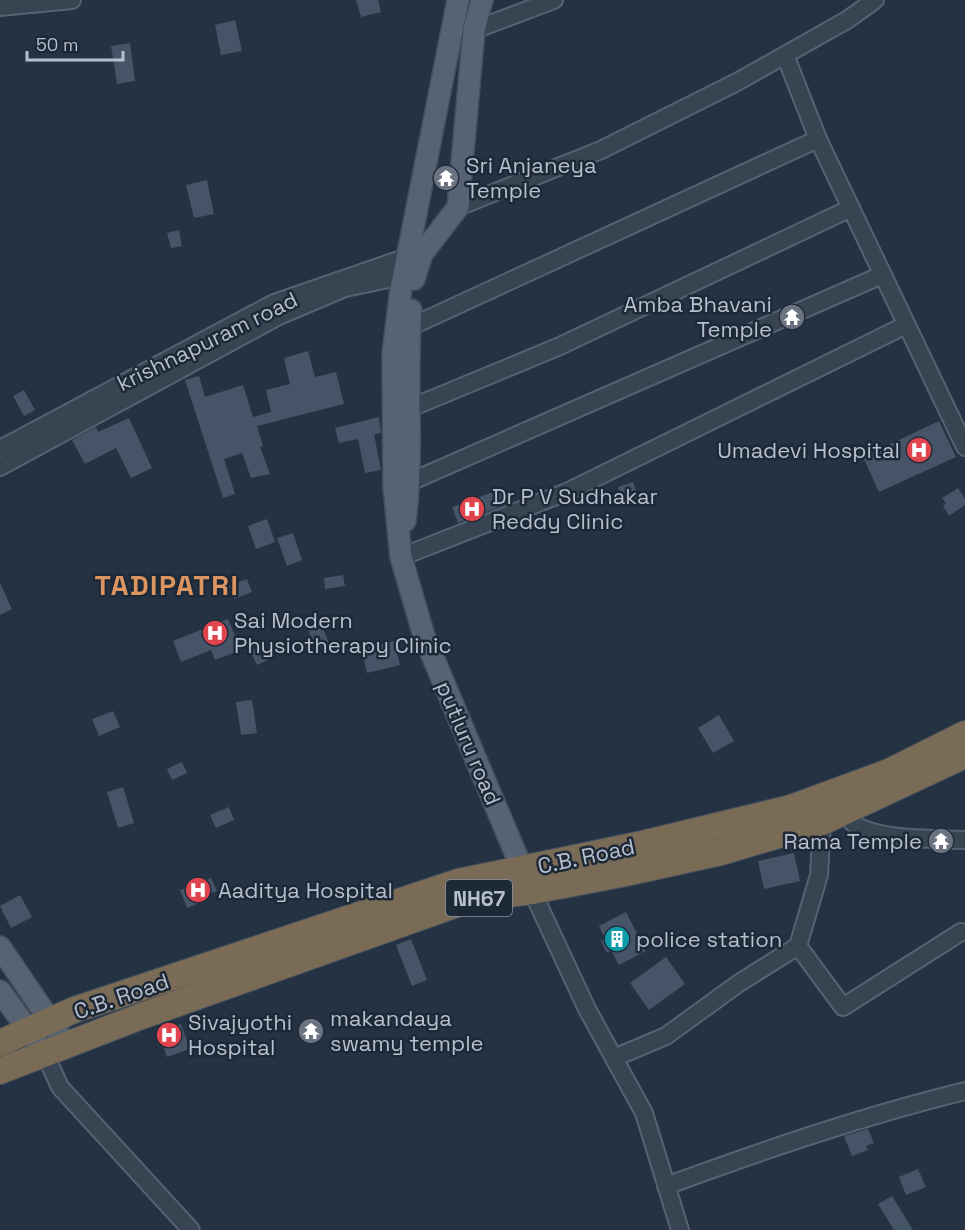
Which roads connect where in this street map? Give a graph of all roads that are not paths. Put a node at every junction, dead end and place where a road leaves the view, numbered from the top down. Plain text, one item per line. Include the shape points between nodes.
1 (72, 0) edge
2 (458, 0) edge
3 (482, 0) edge
4 (554, 0) edge
5 (875, 0) edge
6 (0, 7) edge
7 (474, 30) junction
8 (451, 34) junction
9 (785, 55) junction
10 (818, 139) junction
11 (458, 207) junction
12 (851, 208) junction
13 (412, 266) junction
14 (882, 275) junction
15 (906, 326) junction
16 (410, 327) junction
17 (408, 409) junction
18 (965, 447) edge
19 (0, 449) edge
20 (0, 467) edge
21 (411, 482) junction
22 (401, 557) junction
23 (965, 734) edge
24 (965, 755) edge
25 (835, 808) junction
26 (965, 840) edge
27 (527, 880) junction
28 (958, 930) edge
29 (798, 946) junction
30 (0, 947) edge
31 (0, 991) edge
32 (51, 1020) junction
33 (27, 1030) junction
34 (0, 1043) edge
35 (55, 1048) junction
36 (614, 1058) junction
37 (0, 1071) edge
38 (965, 1091) edge
39 (666, 1186) junction
40 (191, 1230) edge
41 (680, 1230) edge

1 - 6 street
2 - 8 main road
3 - 7 main road
4 - 7 street
5 - 9 street
7 - 8 street
7 - 11 main road
8 - 13 main road
9 - 10 street
9 - 11 street via 601,150
10 - 12 street
10 - 16 street
11 - 13 main road
12 - 14 street
12 - 17 street via 560,346
13 - 16 main road
13 - 19 street, krishnapuram road via 274,303
13 - 20 street, krishnapuram road via 279,316
13 - 22 main road via 393,354 394,488
14 - 15 street
14 - 21 street
15 - 18 street
15 - 22 street via 569,491
16 - 17 main road
17 - 21 main road
21 - 22 main road
22 - 27 main road, putluru road via 424,636
23 - 25 highway, C.B. Road / NH67 via 889,772
24 - 25 highway, NH67
25 - 26 street via 859,828 901,836
25 - 27 highway, C.B. Road / NH67 via 791,808 642,844
25 - 27 highway, NH67 via 721,852
25 - 29 street
27 - 32 highway, C.B. Road / NH67 via 458,882
27 - 35 highway, NH67
27 - 36 street
28 - 29 street via 843,1007
29 - 36 street via 666,1036
30 - 32 main road
31 - 33 main road
32 - 33 highway, C.B. Road / NH67
32 - 35 main road
33 - 34 highway, C.B. Road / NH67
33 - 35 main road
35 - 37 highway, NH67
35 - 40 street via 60,1087
36 - 39 street via 644,1113
38 - 39 street via 830,1129
39 - 41 street

